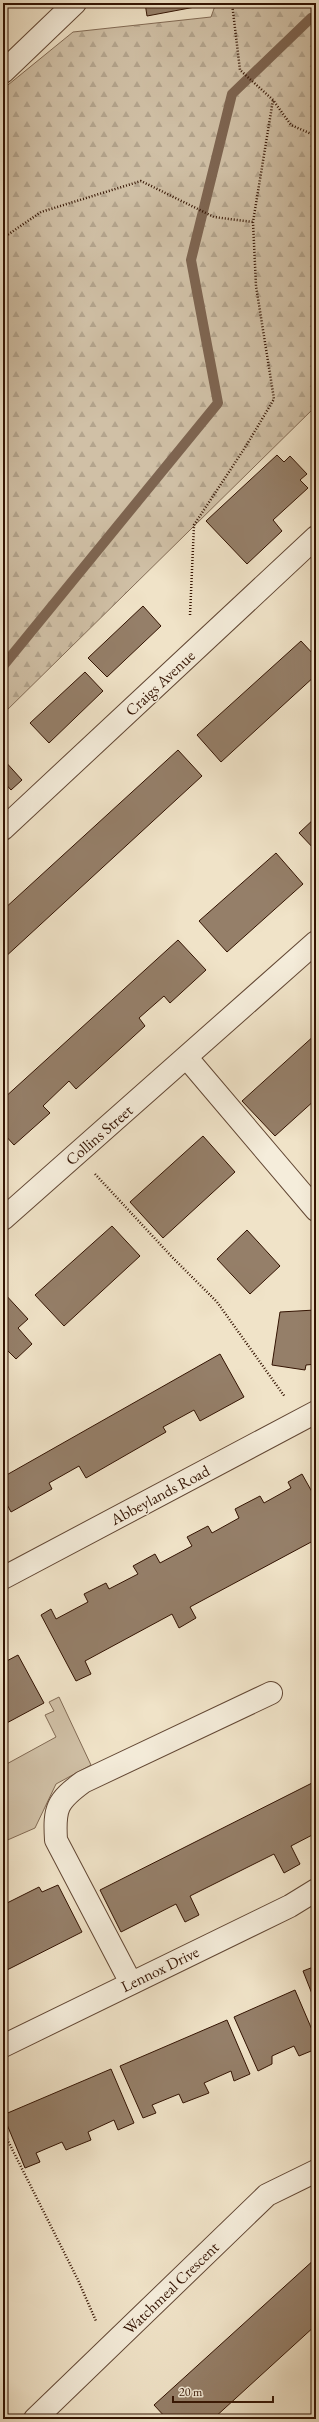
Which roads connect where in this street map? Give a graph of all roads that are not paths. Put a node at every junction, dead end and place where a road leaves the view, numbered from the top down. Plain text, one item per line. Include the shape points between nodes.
1 (75, 3) edge
2 (3, 72) edge
3 (316, 537) edge
4 (3, 829) edge
5 (316, 942) edge
6 (187, 1058) junction
7 (316, 1210) edge
8 (5, 1212) edge
9 (316, 1412) edge
10 (3, 1578) edge
11 (271, 1692) dead end
12 (316, 1890) edge
13 (131, 1983) junction
14 (3, 2046) edge
15 (316, 2171) edge
16 (35, 2419) edge

1 - 2 street
3 - 4 street, Craigs Avenue
5 - 6 street, Collins Street
6 - 7 street
6 - 8 street, Collins Street via 77,1155
9 - 10 street, Abbeylands Road
11 - 13 street via 83,1782 64,1796 54,1816 56,1840
12 - 13 street, Lennox Drive via 290,1906
13 - 14 street, Lennox Drive
15 - 16 street, Watchmeal Crescent via 267,2195

